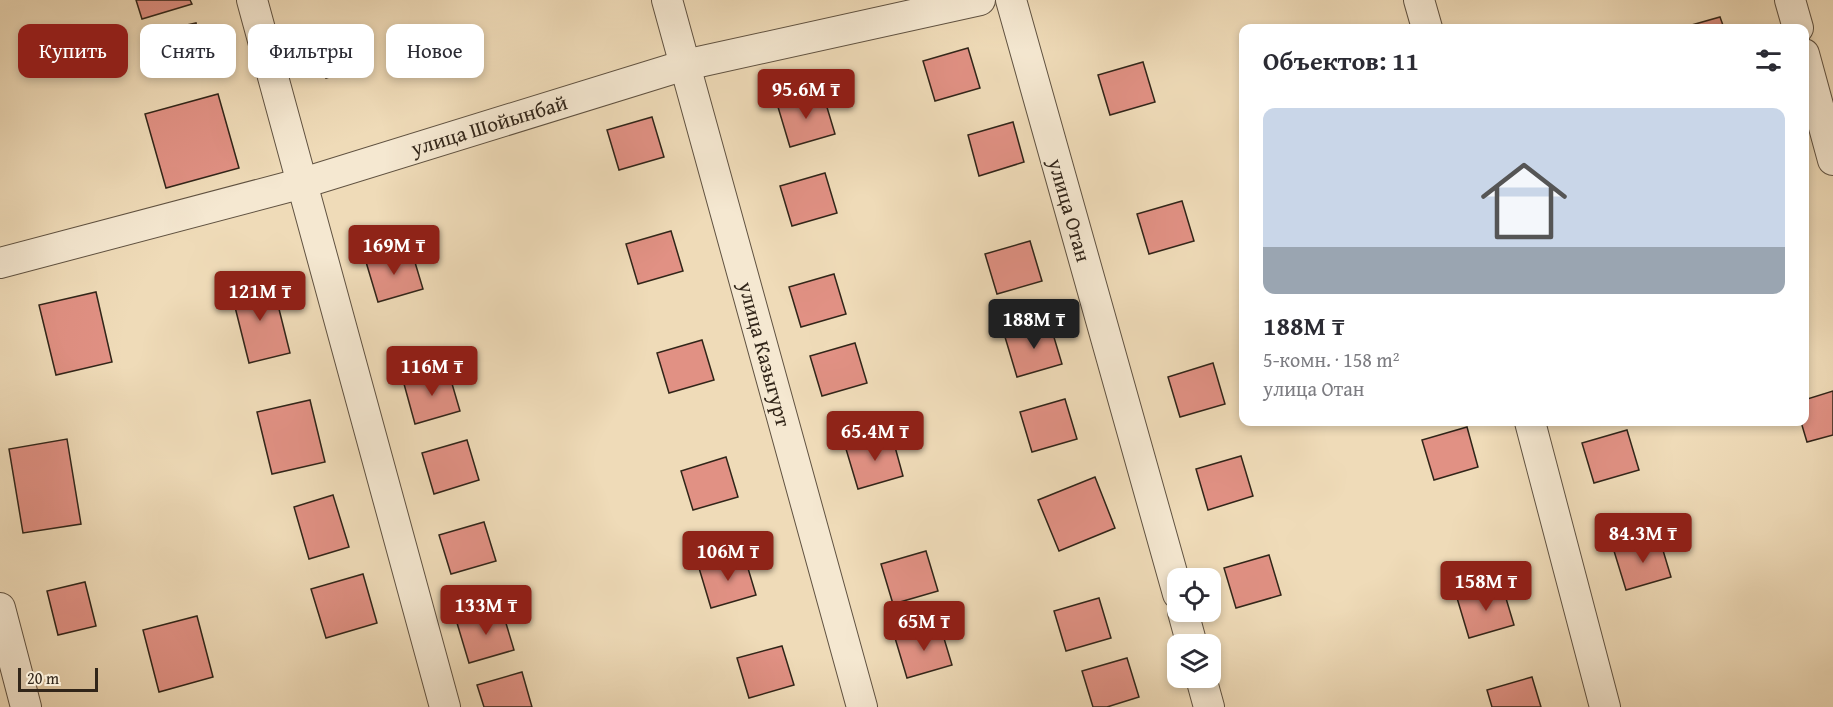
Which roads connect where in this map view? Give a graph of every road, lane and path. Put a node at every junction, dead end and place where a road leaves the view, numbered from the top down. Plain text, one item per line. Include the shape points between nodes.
1 (252, 0) edge
2 (667, 0) edge
3 (980, 0) edge
4 (1011, 0) edge
5 (1419, 0) edge
6 (1790, 0) edge
7 (1425, 24) edge
8 (1797, 24) edge
9 (685, 65) junction
10 (1809, 72) edge
11 (1833, 160) edge
12 (303, 183) junction
13 (0, 263) edge
14 (1531, 426) edge
15 (1171, 568) edge
16 (0, 608) edge
17 (1204, 688) edge
18 (26, 707) edge
19 (446, 707) edge
20 (862, 707) edge
21 (1209, 707) edge
22 (1605, 707) edge

1 - 12 street
2 - 9 street, улица Казыгурт
3 - 9 street, улица Шойынбай
4 - 15 street, улица Отан
5 - 7 street
6 - 8 street
9 - 12 street, улица Шойынбай
9 - 20 street, улица Казыгурт
10 - 11 street
12 - 13 street, улица Шойынбай
12 - 19 street
14 - 22 street
16 - 18 street
17 - 21 street

